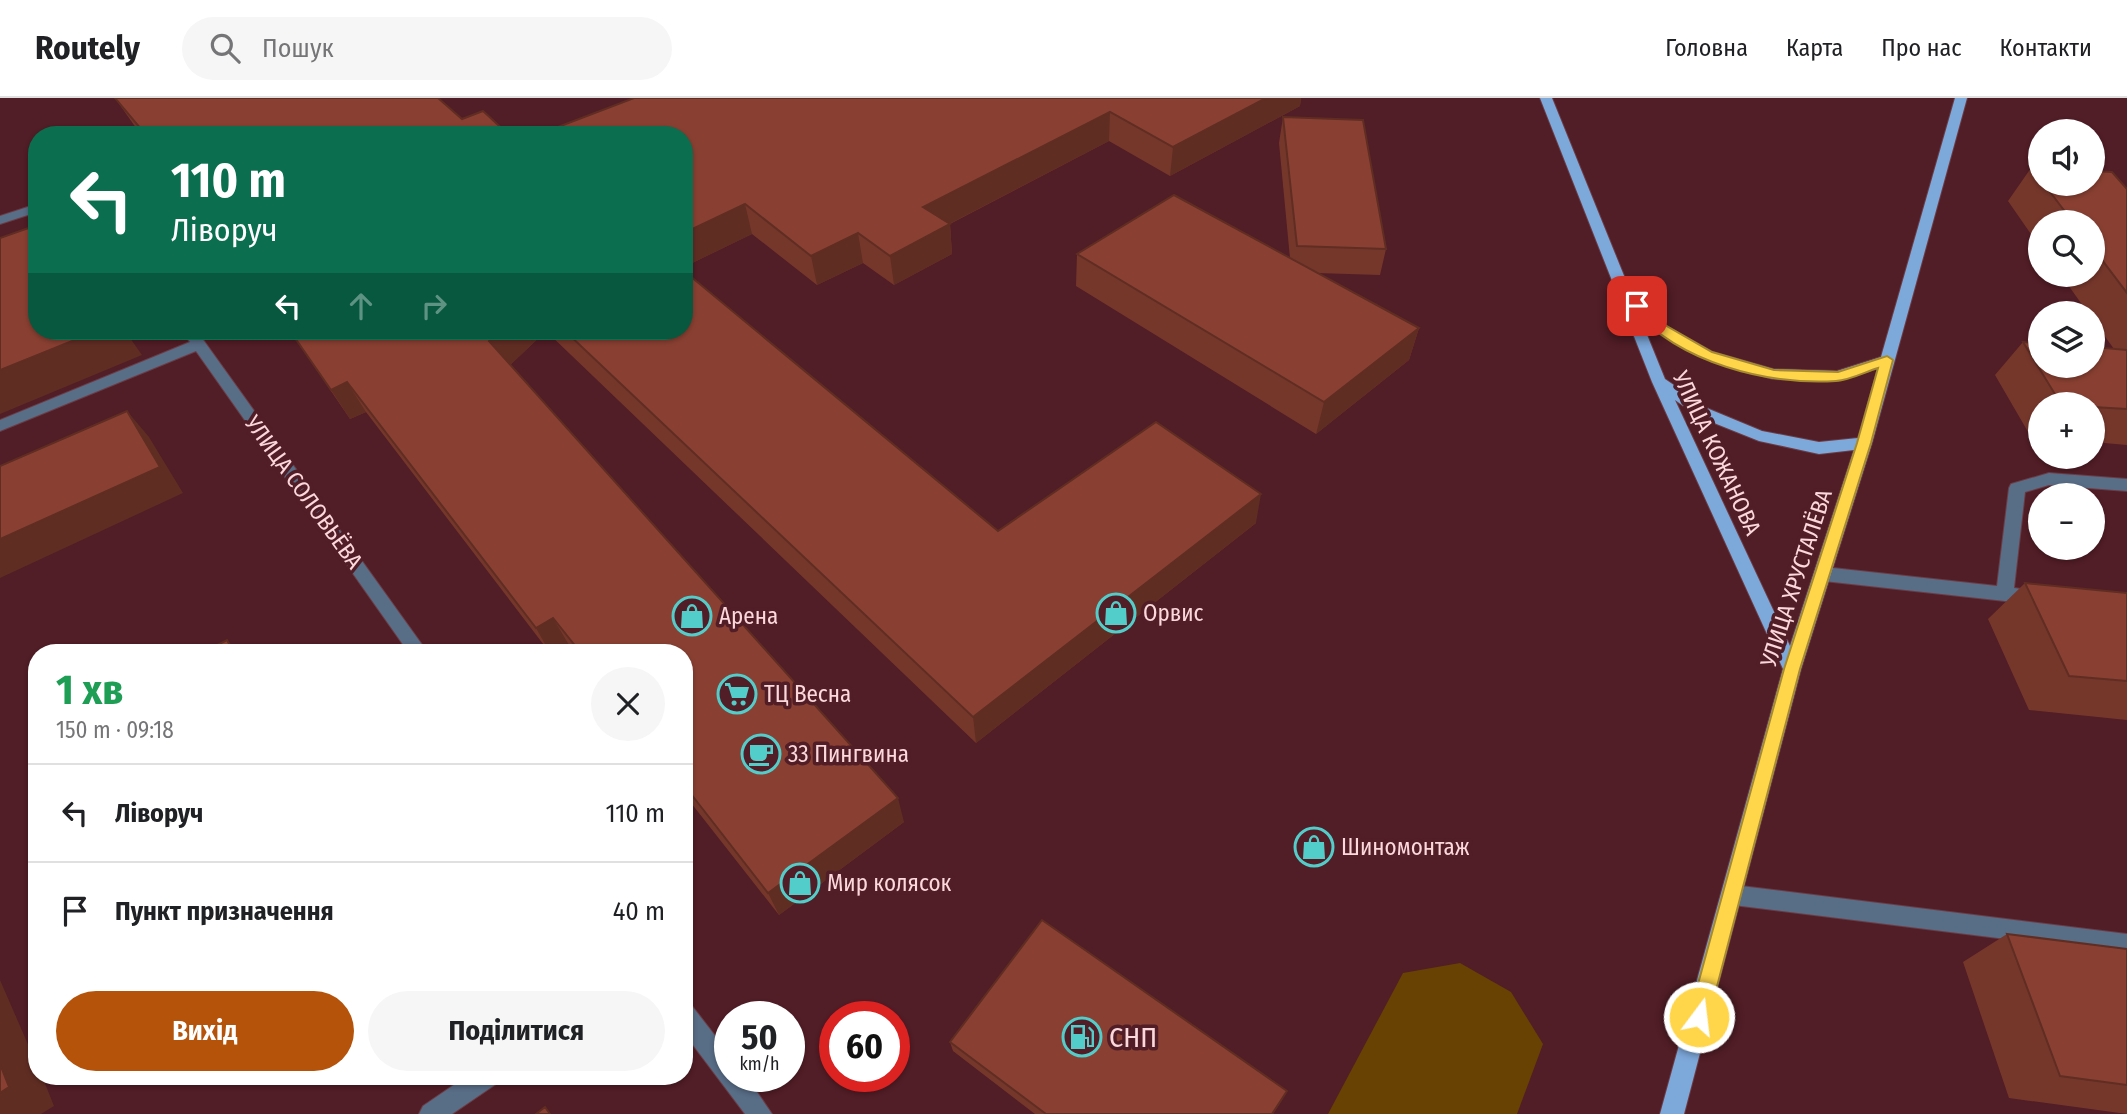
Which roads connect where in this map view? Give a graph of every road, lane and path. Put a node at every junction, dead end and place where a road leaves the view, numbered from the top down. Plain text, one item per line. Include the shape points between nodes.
1 (1546, 98) edge
2 (1961, 98) edge
3 (28, 211) edge
4 (0, 220) edge
5 (1621, 288) junction
6 (187, 340) edge
7 (196, 340) edge
8 (1887, 360) junction
9 (1659, 382) junction
10 (0, 426) edge
11 (1864, 443) junction
12 (2127, 485) edge
13 (1824, 574) junction
14 (2006, 594) junction
15 (2059, 600) edge
16 (413, 644) edge
17 (1792, 669) junction
18 (1733, 895) junction
19 (2127, 944) edge
20 (693, 1026) edge
21 (714, 1053) edge
22 (474, 1085) edge
23 (744, 1092) edge
24 (431, 1114) edge
25 (760, 1114) edge
26 (1672, 1114) edge

1 - 5 main road, УЛИЦА КОЖАНОВА
2 - 8 main road, УЛИЦА ХРУСТАЛЁВА
3 - 4 street
5 - 8 main road via 1653,324 1707,355 1773,374 1838,376
5 - 9 main road, УЛИЦА КОЖАНОВА
6 - 10 street
7 - 16 street, УЛИЦА СОЛОВЬЁВА
8 - 11 main road, УЛИЦА ХРУСТАЛЁВА
9 - 11 main road via 1704,413 1759,436 1819,448
9 - 17 main road, УЛИЦА КОЖАНОВА
11 - 13 main road, УЛИЦА ХРУСТАЛЁВА
12 - 14 street via 2049,479 2017,488
13 - 14 street
13 - 17 main road, УЛИЦА ХРУСТАЛЁВА
14 - 15 street
17 - 18 main road, УЛИЦА ХРУСТАЛЁВА
18 - 19 street
18 - 26 main road, УЛИЦА ХРУСТАЛЁВА
20 - 21 street
22 - 24 street
23 - 25 street

